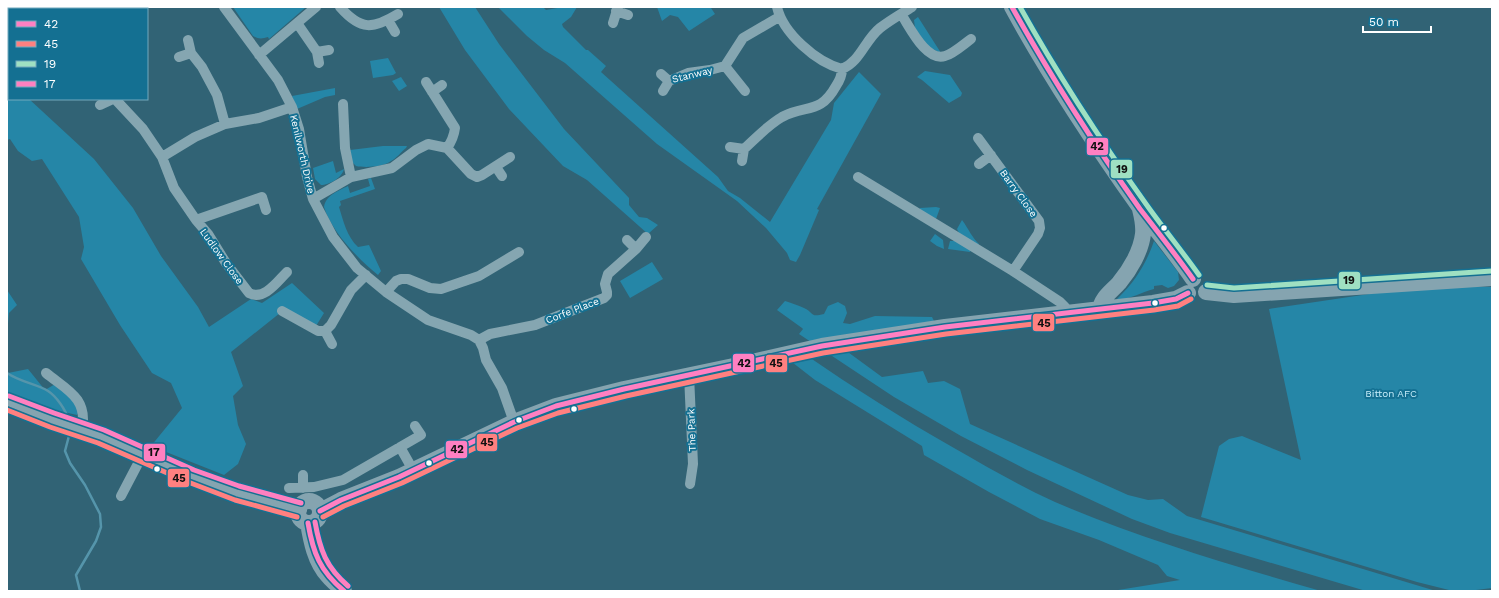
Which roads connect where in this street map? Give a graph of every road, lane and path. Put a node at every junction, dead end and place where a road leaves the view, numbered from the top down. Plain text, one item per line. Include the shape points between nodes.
1 (224, 7) edge
2 (316, 7) edge
3 (340, 7) edge
4 (777, 7) edge
5 (912, 7) edge
6 (1012, 7) edge
7 (617, 9) edge
8 (398, 14) dead end
9 (901, 14) junction
10 (628, 15) dead end
11 (779, 17) junction
12 (388, 20) junction
13 (296, 23) junction
14 (613, 23) dead end
15 (395, 32) dead end
16 (971, 39) dead end
17 (188, 40) dead end
18 (328, 50) dead end
19 (317, 52) junction
20 (191, 53) junction
21 (259, 55) junction
22 (179, 56) dead end
23 (319, 63) dead end
24 (725, 66) junction
25 (842, 69) junction
26 (661, 74) dead end
27 (426, 82) dead end
28 (669, 82) junction
29 (442, 85) dead end
30 (663, 91) dead end
31 (432, 92) junction
32 (745, 92) dead end
33 (112, 100) edge
34 (115, 100) edge
35 (342, 104) dead end
36 (100, 105) dead end
37 (292, 107) junction
38 (224, 124) junction
39 (978, 138) dead end
40 (730, 147) dead end
41 (447, 148) junction
42 (744, 149) junction
43 (991, 155) junction
44 (162, 157) junction
45 (510, 157) dead end
46 (742, 161) dead end
47 (980, 164) dead end
48 (496, 167) junction
49 (502, 176) dead end
50 (351, 177) junction
51 (858, 177) dead end
52 (314, 200) junction
53 (1140, 209) junction
54 (266, 210) dead end
55 (196, 220) junction
56 (646, 237) dead end
57 (627, 240) dead end
58 (636, 249) junction
59 (519, 252) dead end
60 (1013, 271) junction
61 (287, 272) dead end
62 (366, 275) junction
63 (1492, 278) edge
64 (1191, 286) junction
65 (386, 292) junction
66 (1100, 310) junction
67 (282, 311) dead end
68 (1066, 314) junction
69 (325, 331) junction
70 (478, 340) junction
71 (332, 344) dead end
72 (46, 374) dead end
73 (689, 375) junction
74 (7, 403) edge
75 (514, 422) junction
76 (415, 426) dead end
77 (78, 428) junction
78 (400, 447) junction
79 (143, 454) junction
80 (413, 470) junction
81 (303, 475) dead end
82 (690, 484) dead end
83 (289, 488) dead end
84 (302, 488) junction
85 (121, 496) dead end
86 (303, 517) junction
87 (344, 591) edge

1 - 21 street, Kenilworth Drive
2 - 13 street
3 - 12 street via 348,16 364,25
4 - 11 street
5 - 9 street
6 - 53 main road via 1052,77
7 - 10 street
7 - 14 street
8 - 12 street
9 - 16 street via 923,47 936,57 945,56
9 - 25 street via 880,28 854,62
11 - 24 street, Stanway via 743,38
11 - 25 street via 802,46 827,64
12 - 15 street
13 - 19 street
13 - 21 street
17 - 20 street
18 - 19 street
19 - 23 street
20 - 22 street
20 - 38 street via 218,94
21 - 37 street, Kenilworth Drive via 278,80
24 - 28 street, Stanway via 688,73
24 - 32 street, Stanway
25 - 42 street via 842,75 833,92 824,102 813,108 783,116
26 - 28 street, Stanway
27 - 31 street
28 - 30 street
29 - 31 street
31 - 41 street via 455,128 452,142
33 - 36 street, Ludlow Close
34 - 44 street, Ludlow Close via 143,129
35 - 50 street via 345,148
37 - 38 street via 259,118
37 - 52 street, Kenilworth Drive
38 - 44 street via 195,137
39 - 43 street, Barry Close
40 - 42 street
41 - 48 street via 471,174 477,177
41 - 50 street via 428,144 392,168
42 - 46 street
43 - 47 street
43 - 60 street, Barry Close via 1039,221 1038,234
44 - 55 street, Ludlow Close via 174,188
45 - 48 street
48 - 49 street
50 - 52 street
51 - 60 street
52 - 62 street, Kenilworth Drive via 333,237 357,268
53 - 64 main road via 1176,254
53 - 66 main road via 1143,235 1139,247 1119,283 1103,299
54 - 55 street, Ludlow Close via 262,197
55 - 61 street, Ludlow Close via 249,293 260,295 266,292
56 - 58 street, Corfe Place
57 - 58 street
58 - 70 street, Corfe Place via 608,274 604,284 607,295 604,298 535,325 490,334
59 - 65 street via 479,276 441,289 401,279
60 - 68 street via 1060,302
62 - 65 street, Kenilworth Drive
62 - 69 street via 351,290
63 - 64 main road via 1234,295 1206,292 1204,280 1198,278
64 - 66 main road via 1176,299
65 - 70 street, Kenilworth Drive via 428,320
66 - 68 main road
67 - 69 street via 318,331
68 - 73 main road via 945,326 822,346
69 - 71 street
70 - 75 street via 502,388
72 - 77 street via 74,395 82,406 84,418
73 - 75 main road via 556,406
73 - 82 street, The Park via 693,464
74 - 77 main road
75 - 80 main road
76 - 78 street via 421,435
77 - 79 main road
78 - 80 street
78 - 84 street via 343,480
79 - 85 street
79 - 86 main road via 191,476
80 - 86 main road via 320,511 315,503 308,502 301,505
81 - 84 street
83 - 84 street
86 - 87 main road via 319,564

